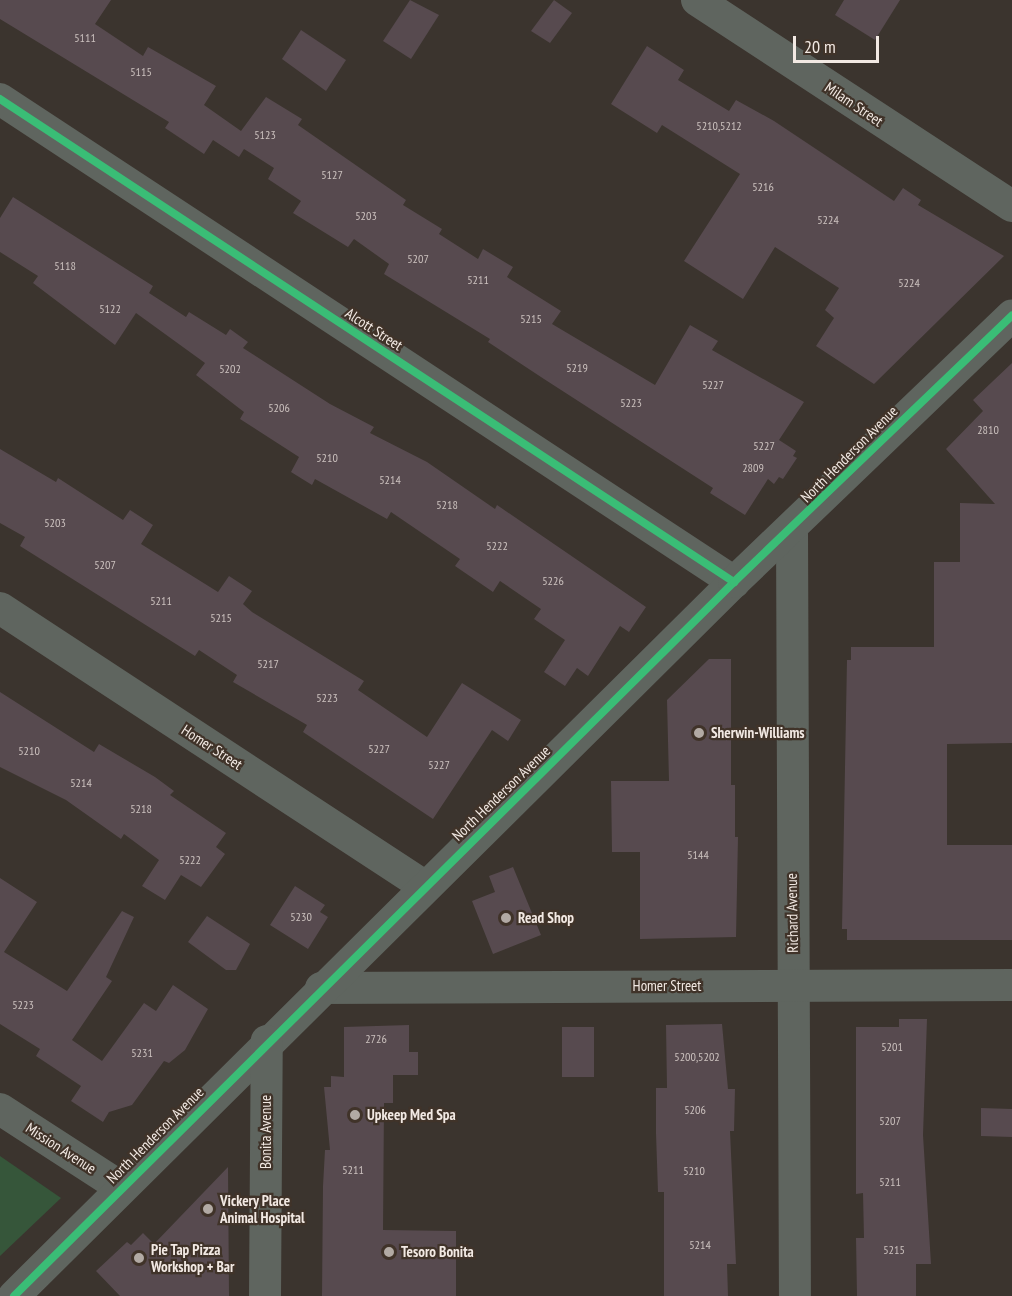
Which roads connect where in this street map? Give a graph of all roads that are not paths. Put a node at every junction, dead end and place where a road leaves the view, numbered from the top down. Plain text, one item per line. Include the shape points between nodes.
1 (698, 0) edge
2 (0, 99) edge
3 (1012, 206) edge
4 (1012, 315) edge
5 (792, 530) junction
6 (734, 582) junction
7 (0, 608) edge
8 (424, 886) junction
9 (1012, 985) edge
10 (792, 986) junction
11 (321, 988) junction
12 (267, 1041) junction
13 (0, 1109) edge
14 (122, 1188) junction
15 (14, 1296) edge
16 (265, 1296) edge
17 (795, 1296) edge

1 - 3 street, Milam Street
2 - 6 street, Alcott Street
4 - 5 street, North Henderson Avenue
5 - 6 street, North Henderson Avenue
5 - 10 street, Richard Avenue
6 - 8 street, North Henderson Avenue
7 - 8 street, Homer Street
8 - 11 street, North Henderson Avenue
9 - 10 street, Homer Street
10 - 11 street, Homer Street
10 - 17 street, Richard Avenue
11 - 12 street, North Henderson Avenue
12 - 14 street, North Henderson Avenue
12 - 16 street, Bonita Avenue
13 - 14 street, Mission Avenue
14 - 15 street, North Henderson Avenue

